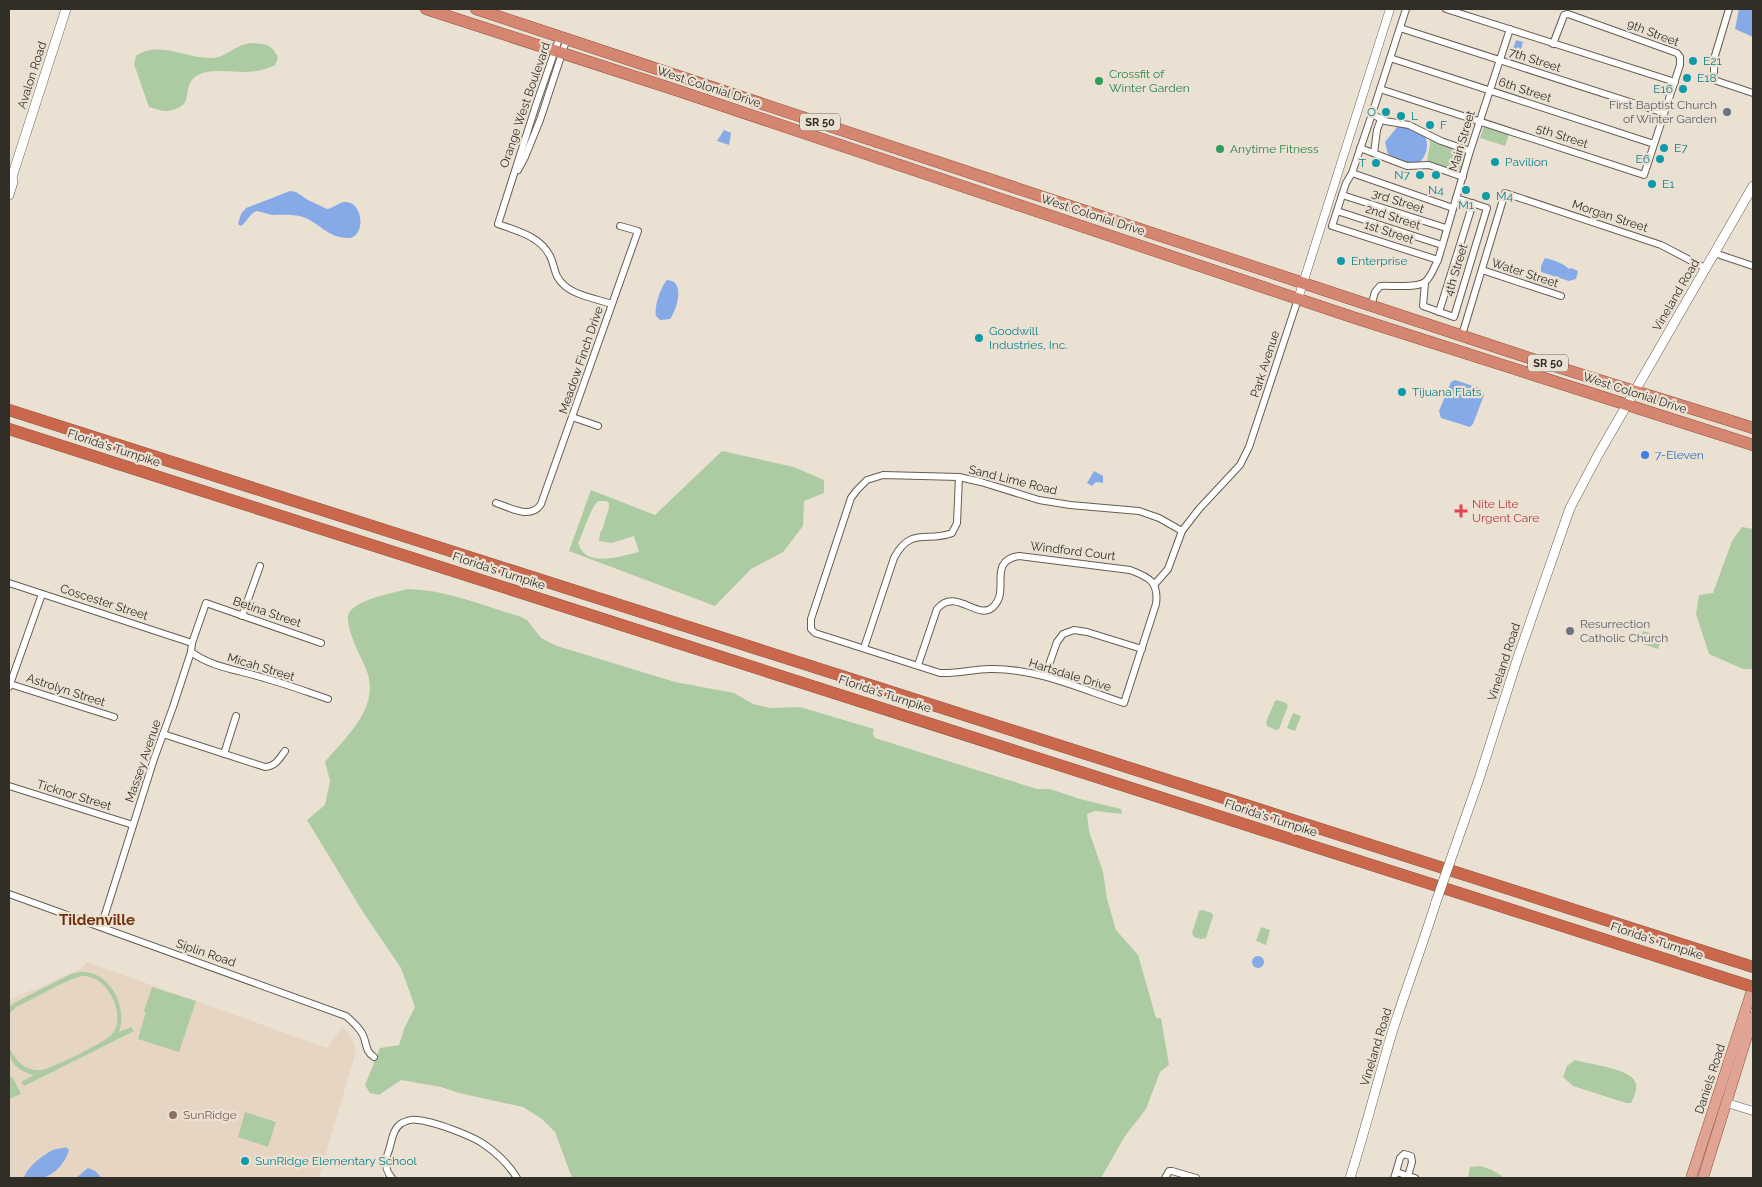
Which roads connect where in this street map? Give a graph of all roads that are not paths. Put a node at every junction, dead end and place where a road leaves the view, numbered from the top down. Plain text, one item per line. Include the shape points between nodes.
1 (66, 9) edge
2 (426, 9) edge
3 (476, 9) edge
4 (1390, 9) edge
5 (1406, 9) edge
6 (1446, 9) edge
7 (1729, 9) edge
8 (1400, 28) junction
9 (1510, 29) junction
10 (564, 37) junction
11 (1553, 44) junction
12 (559, 52) junction
13 (1390, 58) junction
14 (1500, 60) junction
15 (695, 80) junction
16 (1675, 82) junction
17 (1380, 89) junction
18 (676, 90) junction
19 (1490, 90) junction
20 (1753, 93) edge
21 (722, 106) junction
22 (780, 109) junction
23 (1664, 113) junction
24 (1372, 114) junction
25 (1381, 119) junction
26 (1480, 122) junction
27 (1654, 144) junction
28 (1360, 148) junction
29 (1470, 151) junction
30 (1374, 153) junction
31 (1352, 173) junction
32 (1463, 176) junction
33 (988, 178) junction
34 (11, 179) edge
35 (940, 179) junction
36 (1753, 186) edge
37 (1025, 190) junction
38 (980, 192) junction
39 (9, 195) edge
40 (1342, 195) junction
41 (1456, 198) junction
42 (1473, 203) junction
43 (1453, 208) junction
44 (1337, 211) junction
45 (620, 226) dead end
46 (1446, 228) junction
47 (1442, 245) junction
48 (1192, 246) junction
49 (1153, 250) junction
50 (1714, 253) junction
51 (1438, 260) junction
52 (1753, 266) edge
53 (1705, 268) junction
54 (1482, 270) junction
55 (1425, 283) junction
56 (1302, 284) junction
57 (1561, 296) dead end
58 (1298, 299) junction
59 (612, 304) junction
60 (1371, 306) junction
61 (1439, 312) junction
62 (1405, 333) junction
63 (1462, 335) junction
64 (1450, 348) junction
65 (1511, 352) junction
66 (1636, 391) junction
67 (1627, 405) junction
68 (9, 410) edge
69 (572, 417) junction
70 (598, 426) dead end
71 (1753, 428) edge
72 (9, 429) edge
73 (1753, 445) edge
74 (959, 478) junction
75 (496, 503) dead end
76 (1182, 531) junction
77 (260, 566) dead end
78 (9, 583) edge
79 (1154, 585) junction
80 (42, 594) junction
81 (206, 603) joint
82 (242, 616) junction
83 (811, 620) joint
84 (192, 643) junction
85 (321, 643) dead end
86 (864, 648) junction
87 (1142, 648) junction
88 (191, 652) junction
89 (918, 665) junction
90 (1045, 676) junction
91 (9, 686) edge
92 (328, 699) dead end
93 (236, 716) dead end
94 (114, 717) dead end
95 (163, 734) junction
96 (286, 751) dead end
97 (224, 754) junction
98 (9, 786) edge
99 (133, 825) junction
100 (9, 894) edge
101 (101, 926) junction
102 (1753, 967) edge
103 (1753, 987) edge
104 (1753, 1017) edge
105 (374, 1058) dead end
106 (1721, 1084) junction
107 (1727, 1103) junction
108 (1753, 1111) edge
109 (1703, 1140) junction
110 (1709, 1159) junction
111 (1395, 1175) edge
112 (1412, 1177) edge
113 (392, 1178) edge
114 (517, 1178) edge
115 (1165, 1178) edge
116 (1196, 1178) edge
117 (1350, 1178) edge
118 (1691, 1178) edge
119 (1703, 1178) edge

1 - 34 main road, Avalon Road
2 - 12 highway, West Colonial Drive / SR 50
3 - 10 highway, West Colonial Drive / SR 50
4 - 56 street, Park Avenue
5 - 8 street
6 - 9 street
7 - 20 street via 1714,60 1714,80
8 - 13 street
8 - 14 street, 7th Street
9 - 11 street
9 - 14 street, Main Street
10 - 12 street, Orange West Boulevard
10 - 15 highway, West Colonial Drive / SR 50
11 - 16 street
11 - 16 street, 9th Street via 1564,15 1568,14 1677,53 1680,65
12 - 18 highway, West Colonial Drive / SR 50
12 - 59 street, Orange West Boulevard via 498,224 535,239 545,247 556,277 566,287
13 - 17 street
13 - 19 street, 6th Street
14 - 19 street, Main Street
14 - 23 street, 7th Street
15 - 18 highway via 691,85
15 - 22 highway, West Colonial Drive / SR 50
16 - 23 street, 5th Street
17 - 24 street
17 - 26 street, 5th Street
18 - 21 highway, West Colonial Drive / SR 50
19 - 26 street, Main Street
19 - 27 street, 6th Street
21 - 22 highway via 734,99
21 - 35 highway, West Colonial Drive / SR 50
22 - 33 highway, West Colonial Drive / SR 50
23 - 27 street, 5th Street
24 - 25 street
24 - 28 street
25 - 29 street via 1410,125
25 - 30 street
26 - 27 street, 5th Street via 1644,175
26 - 29 street, Main Street
28 - 30 street
28 - 31 street
29 - 32 street, Main Street
30 - 32 street via 1407,166 1429,166
31 - 40 street
31 - 43 street
32 - 41 street, Main Street
33 - 35 highway via 976,183
33 - 37 highway, West Colonial Drive / SR 50
34 - 39 main road, Avalon Road
35 - 38 highway, West Colonial Drive / SR 50
36 - 50 main road, Vineland Road
37 - 38 highway via 994,186
37 - 48 highway, West Colonial Drive / SR 50
38 - 49 highway, West Colonial Drive / SR 50
40 - 44 street
40 - 46 street, 3rd Street
41 - 42 street
41 - 43 street, Main Street
42 - 61 street
42 - 61 street, 4th Street via 1487,208 1454,317
43 - 46 street, Main Street
44 - 47 street, 2nd Street
44 - 51 street, 1st Street via 1332,226
45 - 59 street, Meadow Finch Drive via 638,231
46 - 47 street, Main Street
47 - 51 street, Main Street
48 - 49 highway via 1180,252
48 - 56 highway, West Colonial Drive / SR 50
49 - 58 highway, West Colonial Drive / SR 50
50 - 52 street
50 - 53 main road, Vineland Road
51 - 55 street, Main Street
53 - 54 street, Morgan Street via 1661,245 1505,194
53 - 66 main road, Vineland Road
54 - 57 street, Water Street
54 - 63 street
55 - 60 street via 1418,286 1380,286
55 - 61 street, 4th Street via 1423,306
56 - 58 street, Park Avenue
56 - 60 highway, West Colonial Drive / SR 50
58 - 62 highway, West Colonial Drive / SR 50
58 - 76 street, Park Avenue via 1250,447 1240,465
59 - 69 street, Meadow Finch Drive
60 - 63 highway, West Colonial Drive / SR 50
62 - 63 highway via 1415,332 1450,341
62 - 64 highway, West Colonial Drive / SR 50
63 - 65 highway, West Colonial Drive / SR 50
64 - 65 highway via 1465,342
64 - 67 highway, West Colonial Drive / SR 50
65 - 66 highway, West Colonial Drive / SR 50
66 - 67 main road, Vineland Road
66 - 71 highway, West Colonial Drive / SR 50
67 - 73 highway, West Colonial Drive / SR 50
67 - 117 main road, Vineland Road, bridge via 1578,490 1565,521 1392,1034
68 - 102 highway, Florida's Turnpike
69 - 70 street
69 - 75 street, Meadow Finch Drive via 541,504 535,511 528,513
72 - 103 highway, Florida's Turnpike
74 - 76 street, Sand Lime Road via 1039,500 1139,511
74 - 83 street, Sand Lime Road via 883,475 867,480 851,498
74 - 86 street via 957,523 952,533 917,537 900,546
76 - 79 street, Park Avenue via 1168,569
77 - 82 street
78 - 80 street, Coscester Street
79 - 87 street via 1156,604
79 - 89 street, Windford Court via 1144,575 1130,570 1012,557 1001,568 999,596 996,605 989,610 950,600 942,603
80 - 84 street, Coscester Street
80 - 91 street
81 - 82 street, Betina Street
81 - 84 street, Massey Avenue
82 - 85 street, Betina Street
83 - 86 street, Hartsdale Drive via 811,629 816,633
84 - 88 street, Massey Avenue
86 - 89 street, Hartsdale Drive
87 - 90 street via 1074,630 1063,634 1057,642
87 - 90 street, Hartsdale Drive via 1124,703
88 - 92 street, Micah Street via 228,669
88 - 95 street, Massey Avenue
89 - 90 street, Hartsdale Drive via 940,673 990,669
91 - 94 street, Astrolyn Street
93 - 97 street
95 - 97 street
95 - 99 street, Massey Avenue
96 - 97 street via 270,767
98 - 99 street, Ticknor Street
99 - 101 street, Massey Avenue
100 - 101 street, Siplin Road
101 - 105 street, Siplin Road via 346,1016 357,1024 368,1053
103 - 106 main road, Daniels Road
104 - 107 main road, Daniels Road
106 - 107 main road via 1723,1099
106 - 109 main road, Daniels Road
107 - 108 street
107 - 110 main road, Daniels Road
109 - 110 main road
109 - 118 main road, Daniels Road
110 - 119 main road, Daniels Road
111 - 112 street
111 - 112 street via 1404,1154 1411,1156
113 - 114 street via 386,1164 396,1129 403,1122 415,1119 484,1144
115 - 116 street via 1169,1171

